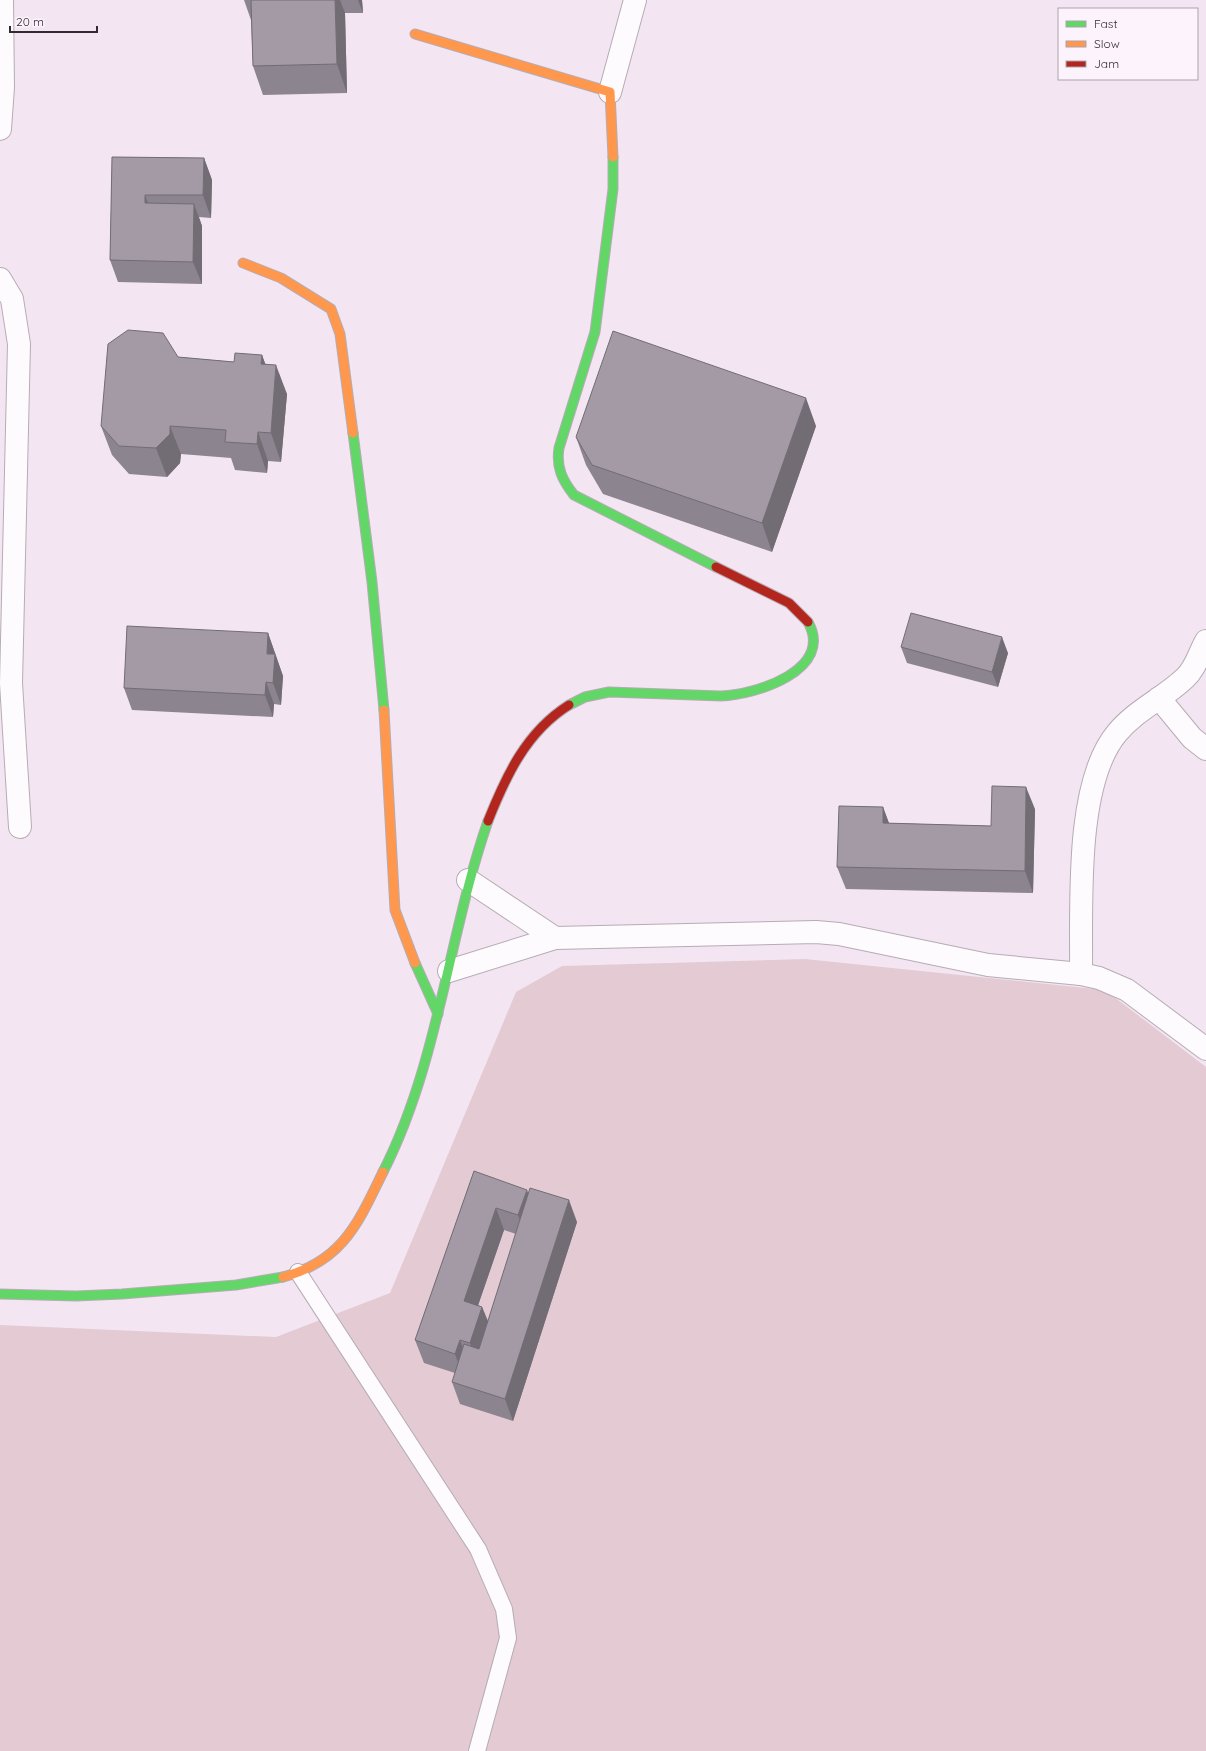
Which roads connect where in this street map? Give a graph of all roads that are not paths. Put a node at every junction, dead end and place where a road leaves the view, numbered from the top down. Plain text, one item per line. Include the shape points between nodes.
1 (2, 0) edge
2 (636, 0) edge
3 (415, 34) dead end
4 (610, 92) junction
5 (0, 129) edge
6 (243, 263) dead end
7 (0, 279) edge
8 (1206, 641) edge
9 (1159, 698) junction
10 (1206, 749) edge
11 (20, 827) dead end
12 (468, 880) junction
13 (555, 938) junction
14 (448, 971) junction
15 (1081, 974) junction
16 (438, 1014) junction
17 (1206, 1049) edge
18 (298, 1272) junction
19 (0, 1294) edge
20 (477, 1751) edge

1 - 5 street via 3,87
2 - 4 street
3 - 4 street
4 - 12 street via 613,189 606,251 594,332 559,448 558,472 574,495 789,603 808,620 813,634 811,650 806,662 798,671 775,683 735,696 605,692 565,706 532,737 500,789
6 - 16 street via 281,278 331,309 340,334 372,582 384,707 395,910 410,952
7 - 11 street via 12,299 19,344 11,682
8 - 9 street via 1189,673
9 - 10 street via 1192,738
9 - 15 street via 1131,719 1117,734 1109,744 1097,772 1088,809 1082,871
12 - 13 street
12 - 14 street
13 - 14 street
13 - 15 street via 816,932 838,934 988,965
14 - 16 street
15 - 17 street via 1099,978 1127,990
16 - 18 street via 412,1105 386,1169 355,1227 324,1261
18 - 19 street via 277,1279 231,1286 99,1296
18 - 20 lane via 478,1549 504,1609 508,1638

